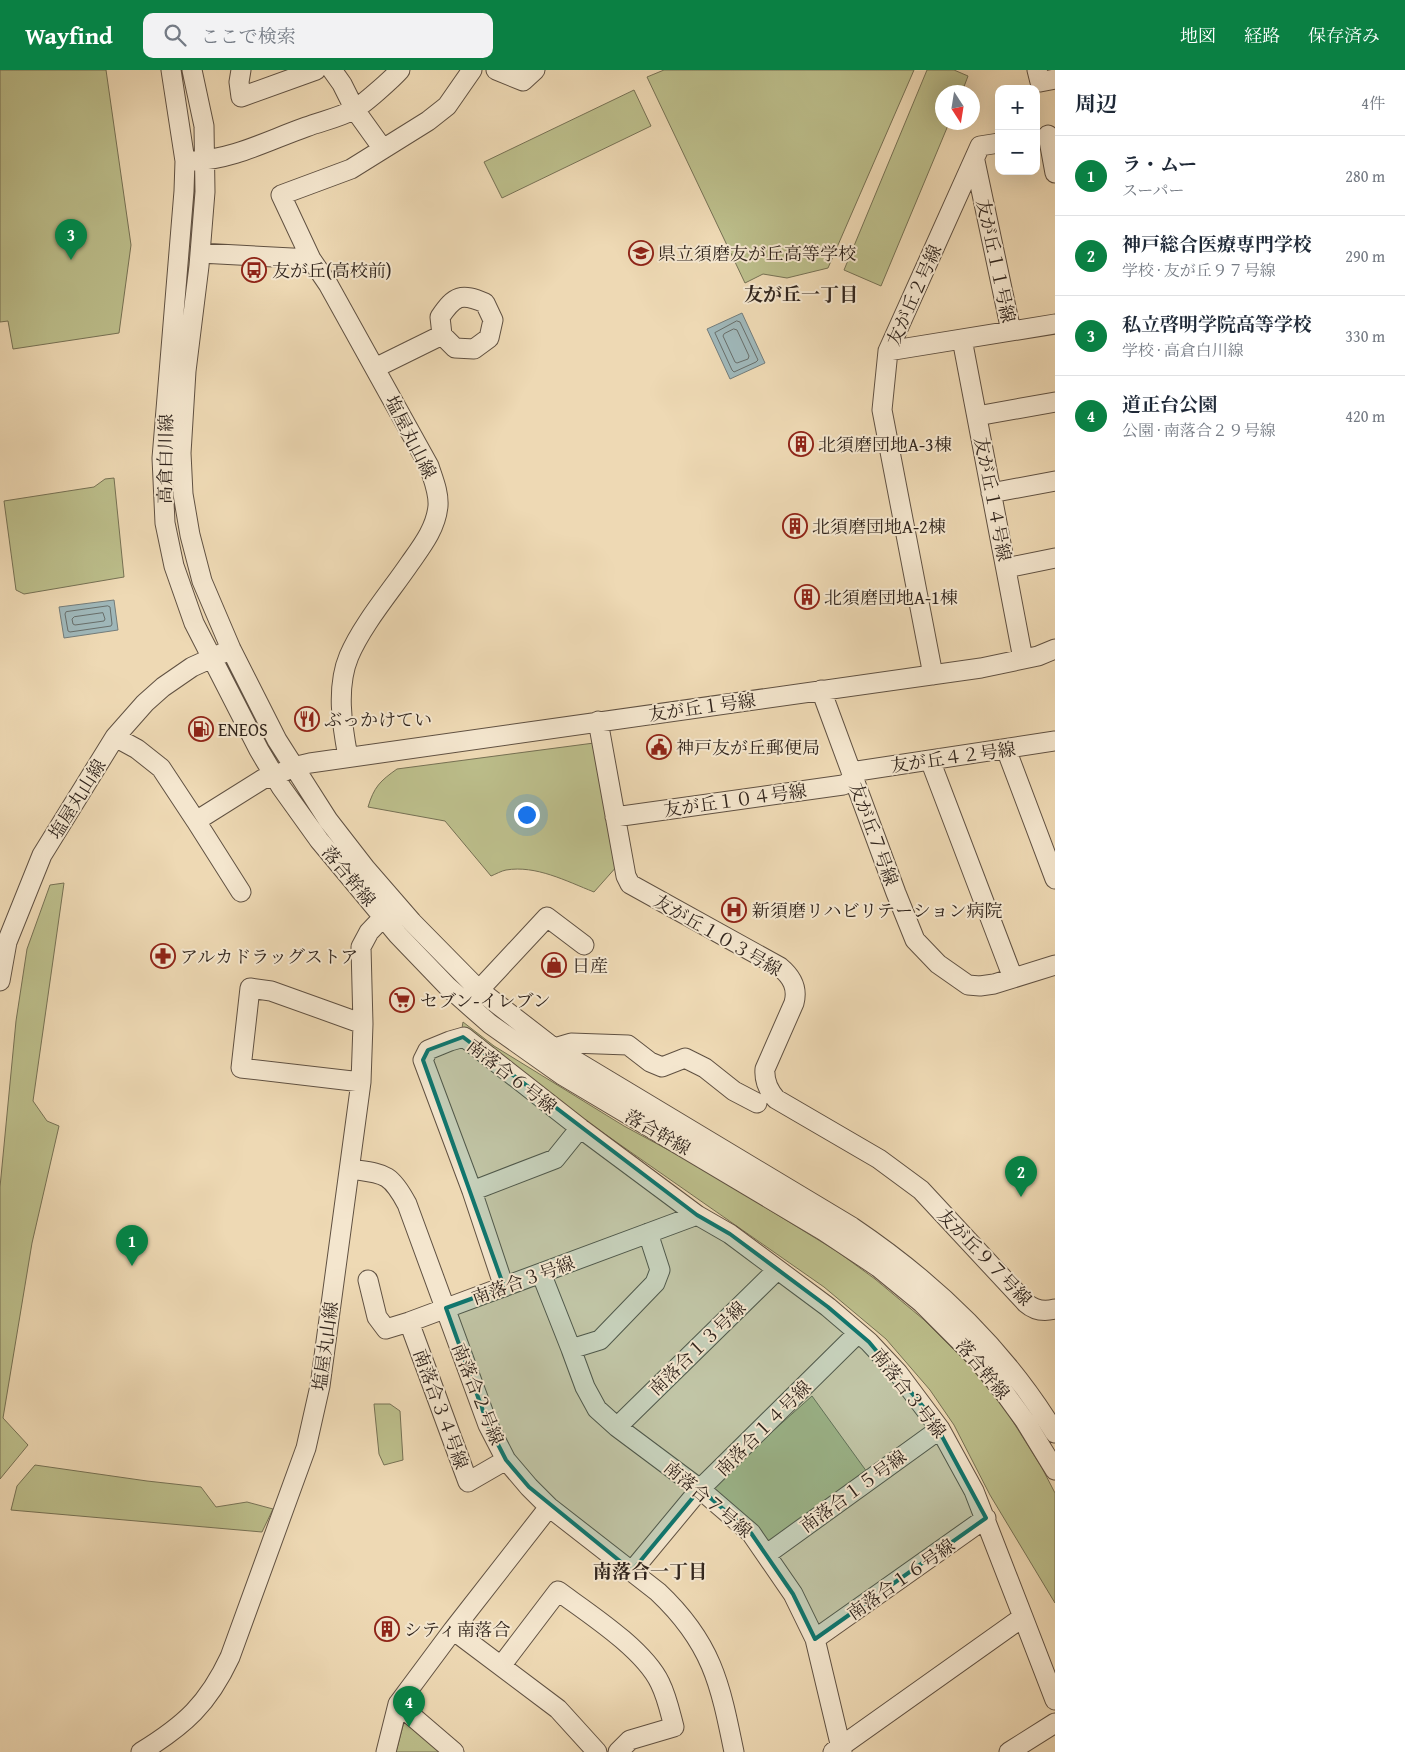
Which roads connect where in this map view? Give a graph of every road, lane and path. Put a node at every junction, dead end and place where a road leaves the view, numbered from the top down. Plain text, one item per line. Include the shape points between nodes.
1 (171, 70) edge
2 (192, 70) edge
3 (241, 70) edge
4 (316, 70) edge
5 (332, 70) edge
6 (400, 70) edge
7 (472, 70) edge
8 (496, 70) edge
9 (535, 70) edge
10 (1037, 70) edge
11 (1055, 79) edge
12 (355, 110) junction
13 (1046, 135) edge
14 (995, 144) edge
15 (383, 149) junction
16 (184, 161) junction
17 (205, 161) junction
18 (975, 161) junction
19 (1055, 173) edge
20 (200, 254) junction
21 (311, 259) junction
22 (1055, 324) edge
23 (1010, 331) junction
24 (442, 335) dead end
25 (962, 339) junction
26 (888, 351) junction
27 (375, 368) junction
28 (1055, 402) edge
29 (977, 416) junction
30 (1055, 481) edge
31 (991, 493) junction
32 (1055, 558) edge
33 (1006, 568) junction
34 (231, 649) junction
35 (1054, 655) edge
36 (212, 658) junction
37 (1023, 659) junction
38 (933, 674) junction
39 (821, 690) junction
40 (598, 721) junction
41 (115, 737) junction
42 (1055, 741) edge
43 (1006, 749) junction
44 (348, 757) junction
45 (930, 760) junction
46 (294, 767) junction
47 (275, 776) junction
48 (852, 776) junction
49 (615, 817) junction
50 (196, 821) junction
51 (1055, 879) edge
52 (241, 892) dead end
53 (396, 903) junction
54 (383, 917) junction
55 (584, 945) dead end
56 (1055, 965) edge
57 (1013, 978) junction
58 (0, 981) edge
59 (479, 990) junction
60 (363, 1024) junction
61 (554, 1048) junction
62 (361, 1082) junction
63 (758, 1103) dead end
64 (580, 1128) junction
65 (350, 1168) junction
66 (921, 1190) joint
67 (472, 1191) junction
68 (697, 1215) junction
69 (648, 1233) junction
70 (777, 1270) junction
71 (541, 1274) junction
72 (368, 1280) dead end
73 (504, 1287) junction
74 (446, 1308) junction
75 (1055, 1309) edge
76 (409, 1322) junction
77 (858, 1333) junction
78 (571, 1349) junction
79 (617, 1427) junction
80 (940, 1429) junction
81 (1055, 1433) edge
82 (506, 1460) junction
83 (1055, 1470) edge
84 (700, 1490) junction
85 (549, 1507) junction
86 (986, 1518) junction
87 (767, 1554) junction
88 (632, 1572) junction
89 (1023, 1617) junction
90 (453, 1630) junction
91 (815, 1639) junction
92 (501, 1666) junction
93 (1055, 1700) edge
94 (398, 1704) junction
95 (1055, 1723) edge
96 (838, 1750) edge
97 (142, 1752) edge
98 (386, 1752) edge
99 (454, 1752) edge
100 (597, 1752) edge
101 (618, 1752) edge
102 (734, 1752) edge
103 (1009, 1752) edge

1 - 16 street
2 - 17 street via 204,126
3 - 4 street via 238,82 241,97
5 - 12 street
6 - 12 street
7 - 15 street via 447,106
8 - 9 street via 523,81
10 - 11 street via 1040,82
12 - 15 street
12 - 17 street
13 - 19 street
14 - 18 street, 友が丘２号線 via 980,146
15 - 21 street, 塩屋丸山線 via 351,169 281,195
16 - 17 street
16 - 36 street, 高倉白川線 via 162,451 163,501 169,545 180,586
17 - 20 street
18 - 23 street, 友が丘１１号線
18 - 26 street, 友が丘２号線
20 - 21 street
20 - 34 street, 高倉白川線 via 186,371 181,474 192,546 202,581
21 - 27 street, 塩屋丸山線
22 - 23 street
23 - 25 street
24 - 27 street
25 - 26 street
25 - 29 street, 友が丘１４号線
26 - 38 street, 友が丘２号線 via 882,410
27 - 44 street, 塩屋丸山線 via 428,466 436,487 438,506 427,539 349,656 342,695
28 - 29 street
29 - 31 street, 友が丘１４号線
30 - 31 street
31 - 33 street, 友が丘１４号線
32 - 33 street
33 - 37 street, 友が丘１４号線
34 - 36 street, 塩屋丸山線
34 - 46 street
35 - 37 street, 友が丘１号線
36 - 41 street, 塩屋丸山線 via 163,687
36 - 47 street
37 - 38 street, 友が丘１号線
38 - 39 street, 友が丘１号線
39 - 40 street, 友が丘１号線
39 - 48 street, 友が丘７号線
40 - 44 street, 友が丘１号線
40 - 49 street, 友が丘１０３号線
41 - 50 street via 161,768
41 - 58 street, 塩屋丸山線 via 42,856 7,942
42 - 43 street, 友が丘４２号線
43 - 45 street, 友が丘４２号線
43 - 51 street
44 - 46 street
45 - 48 street, 友が丘４２号線
45 - 57 street
46 - 47 street
46 - 53 street, 落合幹線 via 328,820
47 - 50 street via 263,779
47 - 54 street, 落合幹線 via 319,840
48 - 49 street, 友が丘１０４号線 via 843,785
48 - 57 street, 友が丘７号線 via 916,940 938,964 968,985 980,986
49 - 66 street, 友が丘１０３号線 via 630,884 780,967 791,978 795,998 765,1069 764,1076 771,1093 776,1099 879,1159
50 - 52 street
53 - 54 street, 塩屋丸山線
53 - 59 street, 落合幹線
54 - 60 street, 塩屋丸山線 via 361,947
54 - 83 street, 落合幹線 via 448,986 525,1050 839,1240 905,1289 954,1334 1001,1388
55 - 59 street via 548,917
56 - 57 street, 友が丘７号線
59 - 61 street, 落合幹線
60 - 62 street, 塩屋丸山線
60 - 62 street via 271,991 250,988 241,1068
61 - 63 street via 571,1043 628,1045 662,1067 685,1058
61 - 81 street, 落合幹線 via 881,1247 978,1332 1041,1410
62 - 65 street, 塩屋丸山線
64 - 67 street via 555,1159
64 - 67 street, 南落合６号線 via 464,1037 428,1050 423,1060
64 - 68 street, 南落合６号線
65 - 74 street, 南落合２号線 via 384,1174 399,1188
65 - 97 street, 塩屋丸山線 via 320,1386 306,1448 224,1670 208,1696 187,1720
66 - 75 street, 友が丘９７号線 via 1026,1303 1038,1310
67 - 73 street, 南落合６号線
68 - 69 street, 南落合３号線
68 - 70 street, 南落合３号線 via 730,1234
69 - 71 street, 南落合３号線
69 - 78 street via 660,1270 656,1283 600,1340
70 - 77 street, 南落合３号線
70 - 79 street, 南落合１３号線
71 - 73 street, 南落合３号線
71 - 78 street, 南落合７号線
72 - 76 street, 南落合３号線 via 377,1317 386,1329
73 - 74 street, 南落合３号線
74 - 76 street, 南落合３号線
74 - 82 street, 南落合２号線 via 488,1425
76 - 82 street, 南落合３４号線 via 468,1482
77 - 80 street, 南落合３号線 via 898,1373
77 - 84 street, 南落合１４号線
78 - 79 street, 南落合７号線 via 584,1387 597,1409
79 - 84 street, 南落合７号線
80 - 86 street, 南落合３号線
80 - 87 street, 南落合１５号線
82 - 85 street, 南落合２号線
84 - 87 street, 南落合７号線 via 751,1533
84 - 88 street, 南落合１４号線
85 - 88 street, 南落合２号線
85 - 90 street
86 - 89 street, 南落合３号線
86 - 91 street, 南落合１６号線
87 - 91 street, 南落合７号線 via 793,1594
88 - 102 street, 南落合２号線 via 675,1608 701,1644 719,1684
89 - 93 street, 南落合３号線
89 - 96 street
90 - 92 street
90 - 94 street
91 - 96 street, 南落合７号線
92 - 100 street via 558,1709
92 - 101 street via 558,1591 603,1624 646,1661 659,1681 674,1727 630,1740
94 - 98 street
94 - 99 street
95 - 103 street

